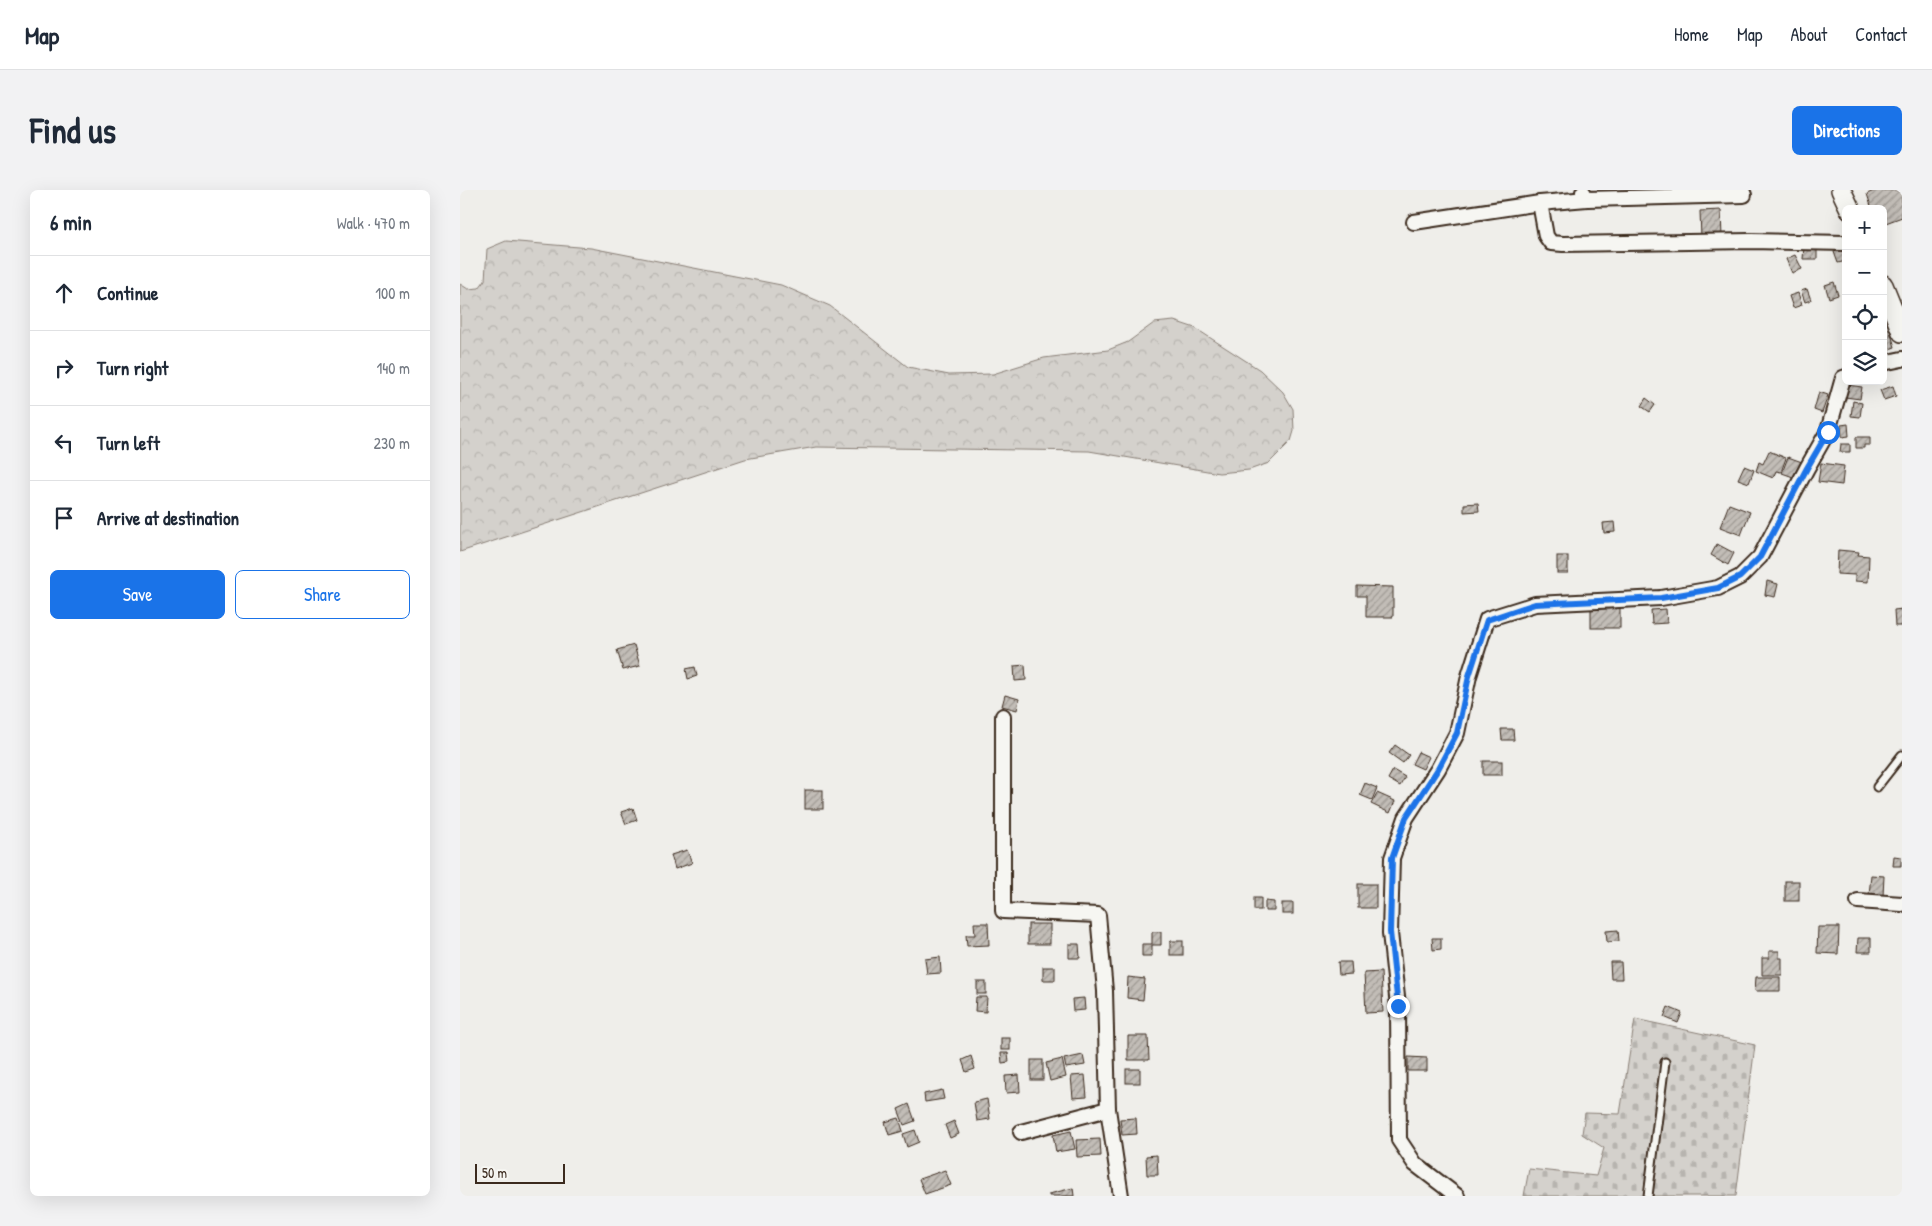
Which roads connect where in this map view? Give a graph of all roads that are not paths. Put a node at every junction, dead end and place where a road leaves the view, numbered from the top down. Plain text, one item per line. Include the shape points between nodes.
1 (1742, 190) edge
2 (1841, 190) edge
3 (1584, 194) edge
4 (1540, 203) junction
5 (1848, 205) edge
6 (1414, 222) dead end
7 (1842, 244) edge
8 (1887, 295) edge
9 (1902, 332) edge
10 (1902, 359) edge
11 (1887, 362) edge
12 (1842, 381) edge
13 (1003, 716) dead end
14 (1902, 755) edge
15 (1877, 787) dead end
16 (1858, 901) dead end
17 (1902, 904) edge
18 (1665, 1062) dead end
19 (1108, 1109) junction
20 (1021, 1132) dead end
21 (1121, 1196) edge
22 (1457, 1196) edge
23 (1648, 1196) edge

1 - 3 street via 1744,195
2 - 5 main road
3 - 4 street
4 - 6 street
4 - 7 street via 1546,236 1551,243 1751,241
8 - 9 main road
10 - 11 street
12 - 22 street via 1828,432 1760,557 1740,577 1718,588 1661,598 1535,604 1487,620 1469,676 1457,733 1406,818 1392,858 1390,932 1398,1006 1399,1140 1415,1164
13 - 19 street via 1003,911 1098,915 1105,990
14 - 15 lane
16 - 17 street
18 - 23 lane
19 - 20 street
19 - 21 street

